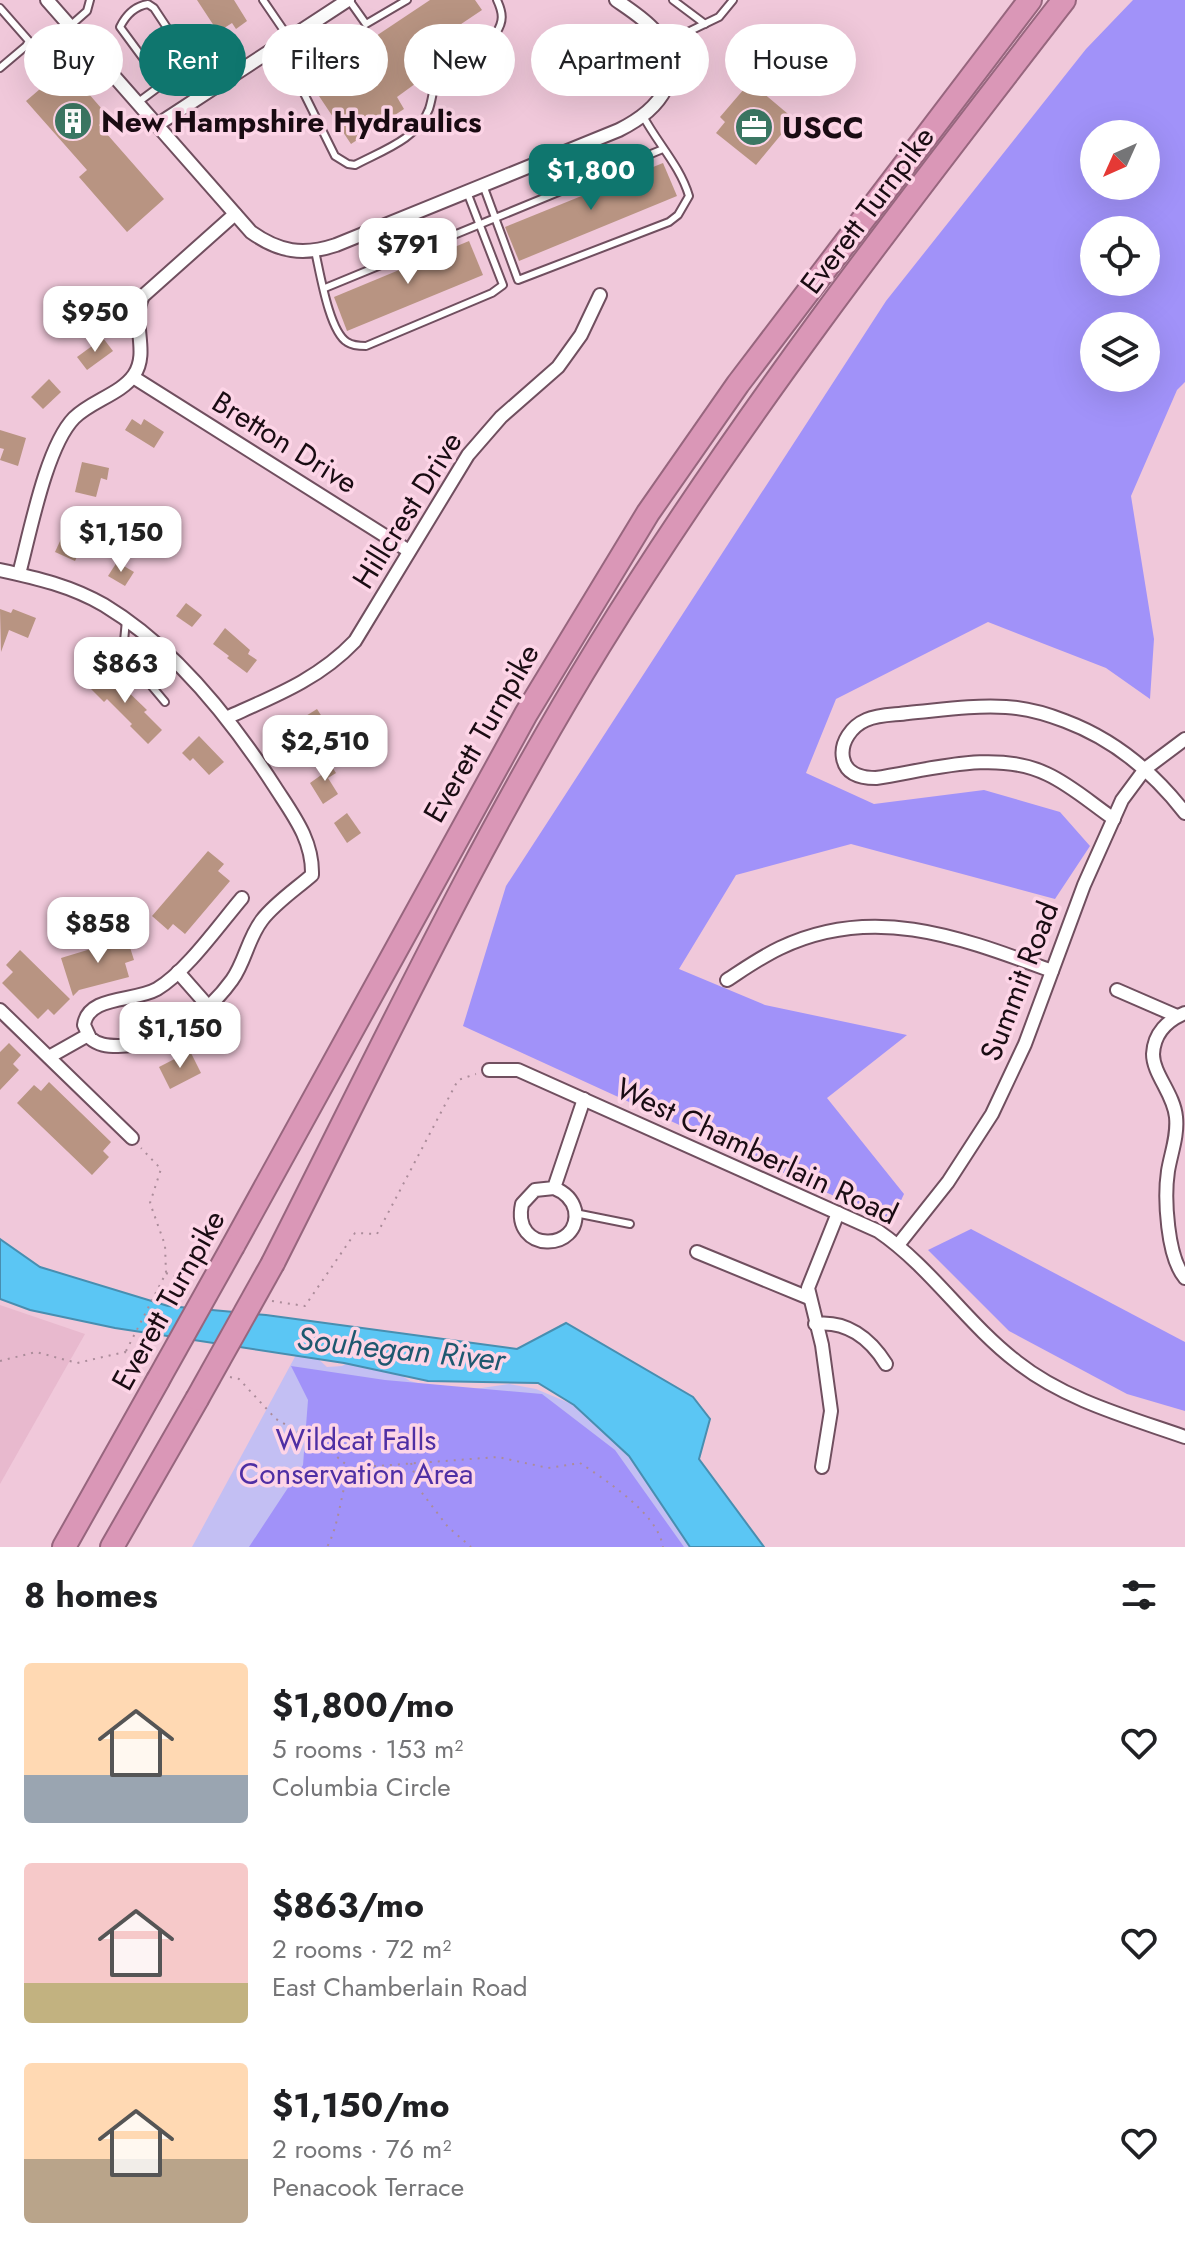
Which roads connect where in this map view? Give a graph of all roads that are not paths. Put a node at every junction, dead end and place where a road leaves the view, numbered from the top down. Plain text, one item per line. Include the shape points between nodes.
1 (7, 0) edge
2 (47, 0) edge
3 (90, 0) edge
4 (263, 0) edge
5 (349, 0) edge
6 (407, 0) edge
7 (497, 0) edge
8 (616, 0) edge
9 (673, 0) edge
10 (733, 0) edge
11 (1030, 0) edge
12 (1064, 0) edge
13 (0, 7) edge
14 (7, 16) junction
15 (0, 22) edge
16 (68, 24) edge
17 (72, 24) edge
18 (275, 24) edge
19 (312, 24) edge
20 (647, 24) edge
21 (705, 24) joint
22 (262, 56) edge
23 (0, 68) edge
24 (162, 84) joint
25 (123, 87) edge
26 (146, 96) edge
27 (308, 96) edge
28 (662, 96) edge
29 (137, 103) junction
30 (643, 116) junction
31 (157, 125) junction
32 (663, 149) junction
33 (483, 185) junction
34 (467, 192) junction
35 (235, 214) junction
36 (496, 219) junction
37 (480, 225) junction
38 (315, 251) junction
39 (518, 280) junction
40 (503, 285) junction
41 (325, 288) junction
42 (600, 295) dead end
43 (133, 377) junction
44 (409, 551) junction
45 (0, 570) edge
46 (19, 574) junction
47 (126, 620) junction
48 (165, 702) dead end
49 (228, 717) junction
50 (1185, 739) edge
51 (1145, 769) junction
52 (1185, 813) edge
53 (1114, 819) junction
54 (242, 898) dead end
55 (1052, 971) junction
56 (178, 972) junction
57 (727, 980) dead end
58 (1117, 990) dead end
59 (207, 1005) junction
60 (0, 1010) edge
61 (1181, 1014) edge
62 (88, 1035) junction
63 (49, 1057) junction
64 (489, 1070) road end
65 (584, 1099) junction
66 (132, 1138) road end
67 (554, 1188) junction
68 (575, 1213) junction
69 (838, 1213) junction
70 (630, 1224) dead end
71 (898, 1245) junction
72 (697, 1252) dead end
73 (1185, 1278) edge
74 (809, 1298) junction
75 (815, 1324) junction
76 (886, 1364) dead end
77 (1185, 1437) edge
78 (822, 1467) dead end
79 (64, 1547) edge
80 (112, 1547) edge

1 - 13 lane
2 - 16 street
3 - 17 lane via 87,11
4 - 18 lane
5 - 6 lane via 366,24
5 - 19 street
7 - 27 lane via 503,15 496,33 437,71 429,110 418,126 355,165 335,156
8 - 20 street
9 - 21 lane
10 - 21 lane
11 - 79 highway, Everett Turnpike, bridge via 738,384 648,513 519,726
12 - 80 highway, Everett Turnpike, bridge via 726,450 599,647 488,842 273,1263
13 - 14 lane
14 - 15 lane
14 - 23 lane via 29,41
22 - 31 street
24 - 24 lane via 187,66 187,58 154,8 139,6 120,27
25 - 29 street
26 - 29 lane
28 - 30 street
29 - 31 street
30 - 32 lane
30 - 33 street
31 - 35 street
32 - 36 lane
32 - 39 lane via 689,196 678,215
33 - 34 street
33 - 36 lane
34 - 37 lane
34 - 38 street
35 - 38 street via 276,248
35 - 43 street via 143,296 137,319 140,355
36 - 37 lane
36 - 39 lane
37 - 40 lane
37 - 41 lane
38 - 41 lane
39 - 40 lane
40 - 41 lane via 366,346 341,336
42 - 44 street, Hillcrest Drive via 558,367 478,442
43 - 44 street, Bretton Drive
43 - 46 street via 74,418 59,440
44 - 49 street, Hillcrest Drive via 344,653 308,681
45 - 46 street
46 - 47 street via 65,586
47 - 48 lane via 123,652
47 - 49 street
49 - 59 street via 301,827 312,875 265,917 234,978
50 - 51 street, Summit Road
51 - 52 street
51 - 53 street, Summit Road
51 - 53 street via 1067,721 1009,707 873,717 856,726 844,742 843,762 858,776 1017,764 1056,778
53 - 55 street, Summit Road
54 - 56 street
55 - 57 street via 950,935 885,926 799,940
55 - 71 street, Summit Road via 992,1114
56 - 59 street
56 - 62 street via 144,995 93,1007 85,1018
58 - 61 street
59 - 62 street via 181,1027 151,1042 105,1045
60 - 63 street
61 - 73 street via 1161,1030 1153,1053 1176,1115 1166,1187 1173,1257
62 - 63 street
63 - 66 street
64 - 65 street, West Chamberlain Road via 518,1070
65 - 67 street
65 - 69 street, West Chamberlain Road
67 - 68 street via 569,1197
67 - 68 street via 535,1190 522,1204 526,1231 541,1242 558,1240 571,1229
68 - 70 lane
69 - 71 street, West Chamberlain Road
69 - 74 street via 808,1288
71 - 77 street, West Chamberlain Road via 1034,1375 1088,1402
72 - 74 street
74 - 75 street
75 - 76 street via 846,1327 877,1349
75 - 78 street via 831,1411

